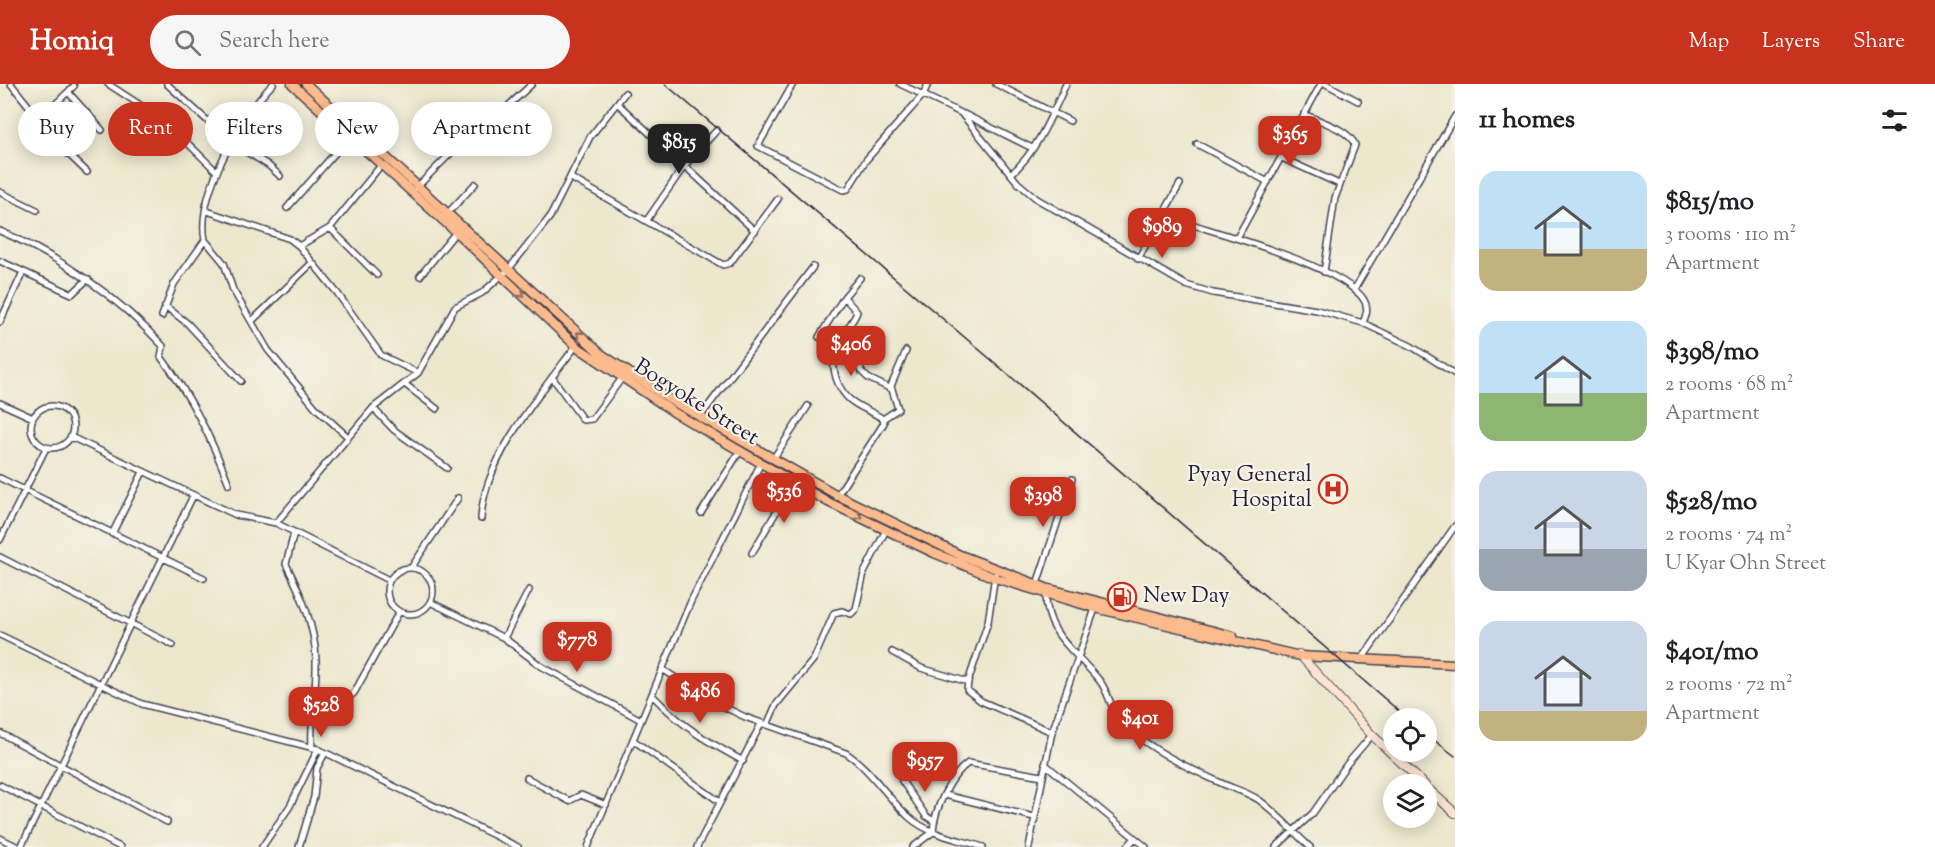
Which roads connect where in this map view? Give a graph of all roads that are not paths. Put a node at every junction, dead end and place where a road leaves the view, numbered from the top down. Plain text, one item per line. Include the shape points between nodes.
1 (11, 84) edge
2 (108, 84) edge
3 (166, 84) edge
4 (273, 84) edge
5 (292, 84) edge
6 (306, 84) edge
7 (532, 84) edge
8 (793, 84) edge
9 (900, 84) edge
10 (928, 84) edge
11 (996, 84) edge
12 (1066, 84) edge
13 (1324, 84) edge
14 (74, 86) dead end
15 (68, 92) junction
16 (625, 93) dead end
17 (923, 95) junction
18 (1358, 101) dead end
19 (26, 102) edge
20 (58, 102) edge
21 (258, 102) edge
22 (617, 103) junction
23 (315, 105) edge
24 (961, 113) junction
25 (1052, 113) junction
26 (1304, 114) junction
27 (1455, 116) edge
28 (205, 118) edge
29 (1070, 121) dead end
30 (102, 130) dead end
31 (717, 130) dead end
32 (1197, 144) dead end
33 (1032, 148) junction
34 (73, 156) edge
35 (224, 156) edge
36 (254, 156) edge
37 (332, 156) edge
38 (377, 156) edge
39 (1282, 158) junction
40 (384, 161) junction
41 (685, 165) junction
42 (216, 171) junction
43 (87, 172) dead end
44 (1011, 174) junction
45 (280, 176) dead end
46 (571, 178) junction
47 (1268, 182) junction
48 (475, 184) dead end
49 (1180, 184) dead end
50 (1339, 184) junction
51 (415, 189) junction
52 (0, 192) edge
53 (778, 199) dead end
54 (287, 208) dead end
55 (37, 210) dead end
56 (207, 211) junction
57 (447, 214) junction
58 (647, 220) junction
59 (1191, 224) dead end
60 (330, 228) junction
61 (0, 231) edge
62 (756, 231) junction
63 (456, 232) junction
64 (1237, 238) junction
65 (205, 240) junction
66 (299, 246) junction
67 (1138, 258) junction
68 (0, 261) edge
69 (311, 264) junction
70 (813, 267) dead end
71 (23, 272) junction
72 (1324, 272) junction
73 (505, 274) junction
74 (377, 275) dead end
75 (420, 276) dead end
76 (860, 278) dead end
77 (88, 279) junction
78 (1354, 291) junction
79 (844, 297) junction
80 (165, 306) junction
81 (2, 311) edge
82 (162, 316) dead end
83 (253, 320) junction
84 (0, 322) edge
85 (1363, 323) junction
86 (819, 337) dead end
87 (869, 341) dead end
88 (576, 346) junction
89 (906, 351) dead end
90 (418, 373) junction
91 (1455, 374) edge
92 (552, 377) junction
93 (622, 378) junction
94 (241, 381) dead end
95 (406, 385) junction
96 (891, 389) junction
97 (0, 403) edge
98 (808, 406) dead end
99 (374, 408) junction
100 (437, 409) dead end
101 (700, 417) junction
102 (33, 418) junction
103 (883, 419) junction
104 (71, 437) junction
105 (348, 437) junction
106 (46, 448) junction
107 (740, 451) junction
108 (773, 459) junction
109 (761, 464) junction
110 (447, 468) dead end
111 (143, 472) junction
112 (0, 478) edge
113 (1072, 479) dead end
114 (794, 483) junction
115 (229, 484) dead end
116 (25, 490) junction
117 (837, 495) junction
118 (193, 496) junction
119 (458, 498) dead end
120 (832, 504) junction
121 (701, 513) dead end
122 (481, 519) dead end
123 (276, 523) junction
124 (1455, 526) edge
125 (886, 530) junction
126 (294, 532) junction
127 (112, 534) junction
128 (0, 540) edge
129 (752, 552) dead end
130 (0, 557) edge
131 (162, 560) junction
132 (411, 568) junction
133 (996, 574) junction
134 (204, 578) dead end
135 (389, 580) junction
136 (1036, 588) junction
137 (529, 590) dead end
138 (1046, 592) junction
139 (430, 602) junction
140 (1096, 605) junction
141 (399, 612) junction
142 (130, 624) junction
143 (0, 635) edge
144 (504, 638) junction
145 (173, 645) dead end
146 (892, 652) dead end
147 (1302, 656) junction
148 (1362, 659) junction
149 (1078, 660) junction
150 (1455, 664) edge
151 (663, 669) junction
152 (968, 682) junction
153 (100, 685) junction
154 (652, 695) junction
155 (313, 704) junction
156 (641, 720) junction
157 (764, 724) junction
158 (1052, 732) junction
159 (0, 733) edge
160 (1372, 735) junction
161 (633, 740) junction
162 (315, 749) junction
163 (325, 753) junction
164 (743, 761) junction
165 (1045, 764) junction
166 (62, 765) junction
167 (1413, 774) edge
168 (1042, 776) junction
169 (526, 778) dead end
170 (902, 781) dead end
171 (0, 785) edge
172 (945, 795) junction
173 (1437, 797) edge
174 (720, 802) junction
175 (606, 805) junction
176 (42, 806) junction
177 (1455, 813) edge
178 (1034, 817) junction
179 (934, 821) junction
180 (167, 822) dead end
181 (1295, 831) junction
182 (933, 832) junction
183 (0, 838) edge
184 (1135, 838) junction
185 (979, 846) edge
186 (19, 847) edge
187 (120, 847) edge
188 (262, 847) edge
189 (298, 847) edge
190 (518, 847) edge
191 (588, 847) edge
192 (697, 847) edge
193 (913, 847) edge
194 (1029, 847) edge
195 (1127, 847) edge
196 (1146, 847) edge
197 (1276, 847) edge
198 (1310, 847) edge

1 - 19 street
2 - 42 street via 165,121
3 - 28 street
4 - 21 street
5 - 23 main road, Bogyoke Street
6 - 40 main road, Bogyoke Street
7 - 51 street via 494,119 472,132
8 - 17 street via 758,146 843,190 848,189 866,159
9 - 17 street
10 - 17 street
11 - 25 street
12 - 25 street
13 - 18 street
13 - 26 street
14 - 15 street
15 - 20 street
15 - 30 street
16 - 22 street
17 - 24 street
22 - 41 street
22 - 46 street via 590,137
24 - 33 street
24 - 44 street
25 - 29 street
25 - 33 street
26 - 39 street
26 - 50 street via 1355,142
27 - 78 street
31 - 41 street
32 - 47 street
33 - 44 street
34 - 43 street
35 - 42 street
36 - 45 street
37 - 54 street
38 - 40 main road, Bogyoke Street
39 - 47 street
39 - 50 street
40 - 51 main road, Bogyoke Street
40 - 60 street
41 - 58 street
41 - 62 street
42 - 56 street
44 - 67 street via 1037,200
46 - 58 street
46 - 73 street via 550,217
47 - 64 street
48 - 57 street
49 - 67 street
50 - 72 street
51 - 57 main road, Bogyoke Street
51 - 63 main road, Bogyoke Street
52 - 55 street
53 - 62 street
56 - 65 street
56 - 66 street via 290,239
57 - 73 main road, Bogyoke Street
58 - 62 street via 723,265 730,263
59 - 64 street
60 - 66 street
60 - 74 street
61 - 77 street
63 - 73 main road, Bogyoke Street
63 - 75 street
64 - 72 street
65 - 80 street via 174,284
65 - 83 street via 224,263 233,290
66 - 69 street
67 - 85 street via 1199,290 1317,310
68 - 71 street
69 - 83 street
69 - 90 street via 338,294 381,355
70 - 101 street
71 - 77 street via 72,294
71 - 81 street
72 - 78 street
73 -> 88 main road, Bogyoke Street
73 - 90 street via 482,293 455,307
101 -> 73 main road, Bogyoke Street via 600,353
76 - 79 street
77 - 115 street via 135,315 163,346 161,357 186,389
78 - 85 street via 1366,303
79 - 86 street
79 - 103 street via 857,312 837,343 834,373 848,399
80 - 82 street
80 - 94 street via 187,323
81 - 84 street
83 - 105 street via 268,350 316,408
85 - 91 street via 1412,346
87 - 96 street via 860,370
88 - 92 street
88 - 93 main road, Bogyoke Street
89 - 96 street
90 - 95 street
92 - 93 street via 587,421
92 - 122 street via 527,409 490,480
93 - 107 main road, Bogyoke Street
95 - 99 street
95 - 100 street
96 - 103 street via 898,409
97 - 102 street
98 - 108 street
99 - 105 street
99 - 110 street via 394,430
101 - 108 main road, Bogyoke Street
102 - 104 street via 51,406 61,408 74,426
102 - 106 street via 31,430 36,441
103 - 117 street
104 - 106 street via 61,447
104 - 111 street
105 - 123 street
106 - 116 street
107 - 109 main road, Bogyoke Street
107 - 121 street
108 - 117 main road, Bogyoke Street
109 - 114 main road, Bogyoke Street
109 - 151 street via 691,601
111 - 118 street
111 - 127 street
112 - 116 street
113 - 136 street
114 - 120 main road, Bogyoke Street
114 - 129 street
116 - 127 street
116 - 128 street
117 - 120 street
117 - 133 main road, Bogyoke Street
118 - 123 street via 236,515
118 - 131 street
119 - 132 street
120 -> 125 main road, Bogyoke Street
123 - 126 street
124 - 148 street
125 - 133 main road, Bogyoke Street
125 - 157 street via 864,573 856,609 851,614 834,612 814,659
126 - 135 street
126 - 155 street via 286,564 306,605 316,660
127 - 131 street
130 - 142 street
131 - 134 street
131 - 142 street
132 - 135 street via 394,573
132 - 139 street via 427,576 432,584
133 - 136 main road, Bogyoke Street
133 - 152 street via 988,622
135 - 141 street via 387,598
136 - 138 main road, Bogyoke Street
137 - 144 street
138 - 140 main road, Bogyoke Street
138 - 149 street via 1050,620
139 - 141 street via 417,613
139 - 144 street
140 - 147 main road, Bogyoke Street
140 - 149 street
141 - 155 street via 354,693 348,698
142 - 145 street
142 - 153 street
143 - 153 street
144 - 156 street via 541,666
146 - 152 street via 921,668
147 - 148 main road, Bogyoke Street
147 - 160 street
148 - 150 main road, Bogyoke Street
149 - 158 street
149 - 181 street via 1098,679 1112,710 1136,735 1258,800
151 - 154 street
151 - 157 street via 712,701
152 - 158 street via 968,692 978,699
153 - 162 street via 142,704
153 - 166 street
154 - 156 street
154 - 164 street via 679,723
155 - 162 street
156 - 161 street
157 - 164 street
157 - 182 street via 836,748 851,757 910,818
158 - 165 street
159 - 166 street
160 - 167 street
160 - 181 street
161 - 174 street
161 - 175 street
162 - 163 street
162 - 188 street via 290,807
163 - 189 street via 317,768 314,798
163 - 190 street
164 - 174 street
165 - 168 street
165 - 184 street
166 - 176 street
166 - 180 street
168 - 172 street via 968,763
168 - 178 street
169 - 175 street via 569,801 581,795
170 - 179 street via 926,816
171 - 176 street
172 - 178 street
172 - 179 street
173 - 177 street
174 - 192 street
175 - 191 street
176 - 186 street
176 - 187 street
178 - 194 street
179 - 182 street
181 - 197 street
181 - 198 street
182 - 185 street
182 - 193 street
183 - 186 street
184 - 195 street
184 - 196 street

